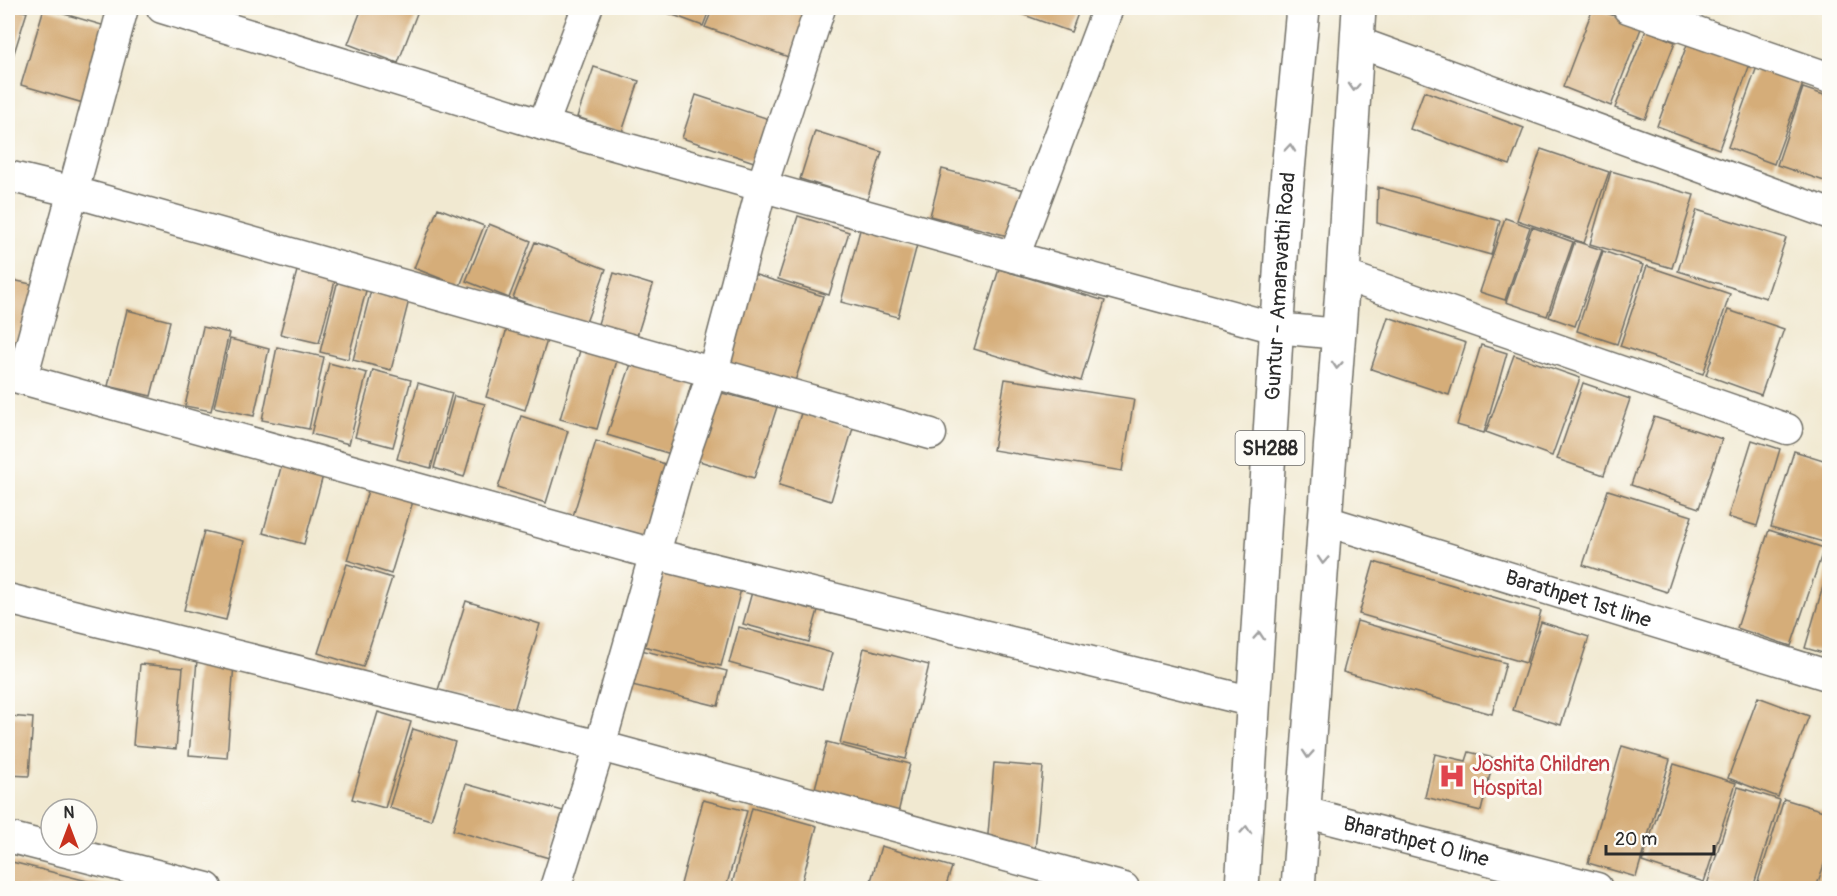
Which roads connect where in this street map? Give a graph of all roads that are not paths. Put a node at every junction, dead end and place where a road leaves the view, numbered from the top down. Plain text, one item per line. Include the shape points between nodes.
1 (123, 8) edge
2 (162, 8) edge
3 (587, 8) edge
4 (820, 8) edge
5 (1108, 8) edge
6 (1303, 8) edge
7 (1359, 8) edge
8 (1628, 8) edge
9 (1357, 42) junction
10 (1830, 78) edge
11 (543, 125) junction
12 (8, 176) edge
13 (762, 186) junction
14 (74, 192) junction
15 (1830, 214) edge
16 (1014, 257) junction
17 (1343, 275) junction
18 (1276, 328) junction
19 (1339, 334) junction
20 (713, 372) junction
21 (15, 376) edge
22 (1787, 429) dead end
23 (931, 434) dead end
24 (1326, 521) junction
25 (654, 555) junction
26 (8, 599) edge
27 (1830, 676) edge
28 (1254, 702) junction
29 (600, 746) junction
30 (1304, 812) junction
31 (8, 837) edge
32 (207, 888) edge
33 (555, 888) edge
34 (1124, 888) edge
35 (1242, 888) edge
36 (1299, 888) edge
37 (1597, 888) edge

1 - 14 street
2 - 11 street
3 - 11 street
4 - 13 street
5 - 16 street
18 -> 6 main road, Guntur - Amaravathi Road / SH288
7 - 9 main road, SH288
8 - 10 street
9 - 15 street
9 -> 17 main road, SH288
11 - 13 street
12 - 14 street
13 - 16 street
13 - 20 street
14 - 20 street
14 - 21 street
16 - 18 street
17 - 19 main road, SH288
17 - 22 street
18 - 19 street
28 -> 18 main road, Guntur - Amaravathi Road / SH288
19 -> 24 main road, SH288
20 - 23 street
20 - 25 street
21 - 25 street
24 - 27 street, Barathpet 1st line
24 -> 30 main road, SH288
25 - 28 street
25 - 29 street
26 - 29 street
35 -> 28 main road, Guntur - Amaravathi Road / SH288
29 - 33 street
29 - 34 street
30 - 36 main road, SH288
30 - 37 street, Bharathpet 0 line
31 - 32 street

